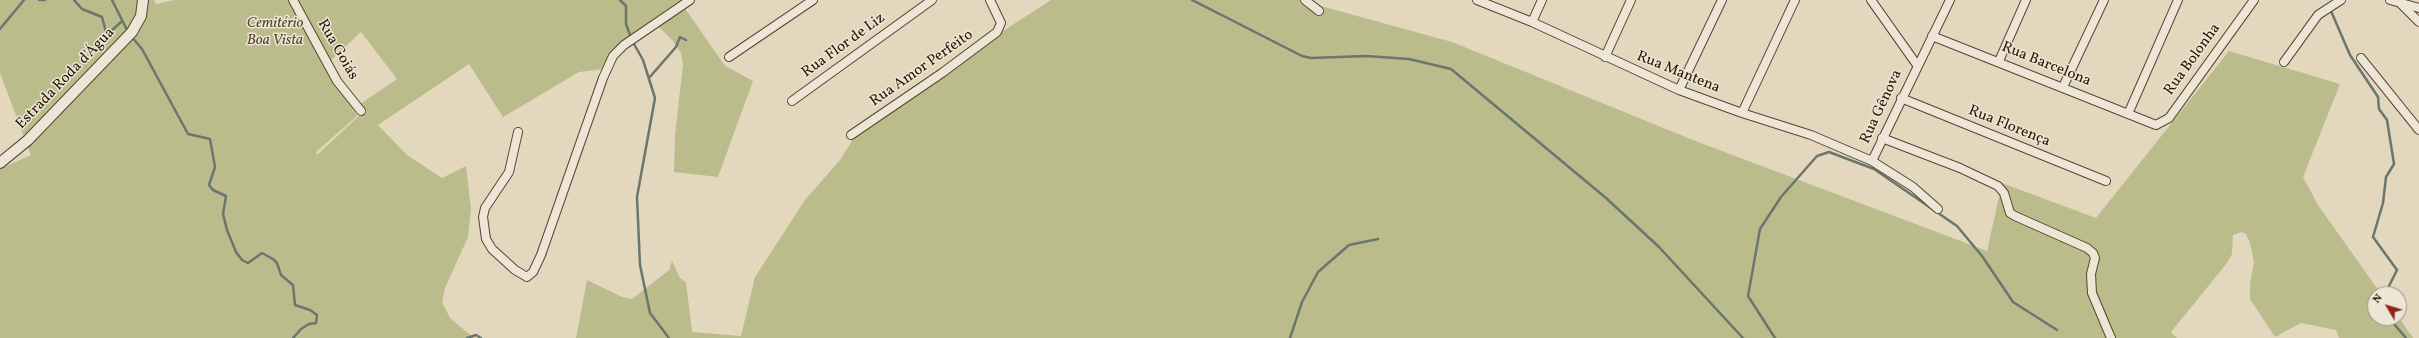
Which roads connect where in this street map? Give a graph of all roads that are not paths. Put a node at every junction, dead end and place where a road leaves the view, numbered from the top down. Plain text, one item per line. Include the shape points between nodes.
1 (293, 0) edge
2 (690, 0) edge
3 (813, 0) edge
4 (932, 0) edge
5 (990, 0) edge
6 (1305, 0) edge
7 (1478, 0) edge
8 (1542, 0) edge
9 (1631, 0) edge
10 (1722, 0) edge
11 (1795, 0) edge
12 (1871, 0) edge
13 (1950, 0) edge
14 (2026, 0) edge
15 (2104, 0) edge
16 (2178, 0) edge
17 (2254, 0) edge
18 (2341, 0) edge
19 (2390, 0) edge
20 (2400, 1) edge
21 (143, 5) edge
22 (2419, 8) edge
23 (1319, 11) dead end
24 (1532, 22) junction
25 (2419, 22) edge
26 (1932, 36) junction
27 (729, 57) dead end
28 (1605, 57) junction
29 (2361, 58) dead end
30 (1999, 61) junction
31 (2284, 62) dead end
32 (1917, 65) junction
33 (2063, 87) junction
34 (1679, 90) junction
35 (1901, 98) junction
36 (792, 101) dead end
37 (361, 111) dead end
38 (1742, 113) junction
39 (2128, 114) junction
40 (2149, 123) joint
41 (2419, 130) edge
42 (518, 132) dead end
43 (851, 135) dead end
44 (1882, 138) junction
45 (1872, 160) junction
46 (0, 163) edge
47 (2106, 181) dead end
48 (1938, 209) dead end
49 (2111, 338) edge

1 - 37 street, Rua Goiás via 337,81
2 - 42 street via 624,45 613,56 551,228 533,272 528,277 515,270 492,248 486,238 483,217 485,208 509,172
3 - 27 street
4 - 36 street, Rua Flor de Liz
5 - 43 street, Rua Amor Perfeito via 1001,23 997,32
6 - 23 street
7 - 24 street, Rua Mantena
8 - 24 street
9 - 28 street
10 - 34 street
11 - 38 street
12 - 32 street, Rua Gênova
13 - 26 street, Rua Gênova
14 - 30 street
15 - 33 street
16 - 39 street
17 - 40 street, Rua Bolonha via 2169,118 2156,125
18 - 31 street via 2318,15
19 - 20 street
20 - 22 street
20 - 25 street
21 - 46 street, Estrada Roda d'Água via 129,36 28,140
24 - 28 street, Rua Mantena
26 - 30 street, Rua Barcelona
26 - 32 street, Rua Gênova
28 - 34 street, Rua Mantena
29 - 41 street
30 - 33 street, Rua Barcelona
32 - 35 street, Rua Gênova
33 - 39 street, Rua Barcelona
34 - 38 street, Rua Mantena
35 - 44 street, Rua Gênova
35 - 47 street, Rua Florença
38 - 45 street, Rua Mantena via 1811,135
39 - 40 street, Rua Barcelona
44 - 45 street, Rua Gênova
44 - 49 street via 1998,186 2004,193 2007,207 2015,216 2093,253 2095,258 2091,274 2092,293
45 - 48 street, Rua Mantena via 1913,187

